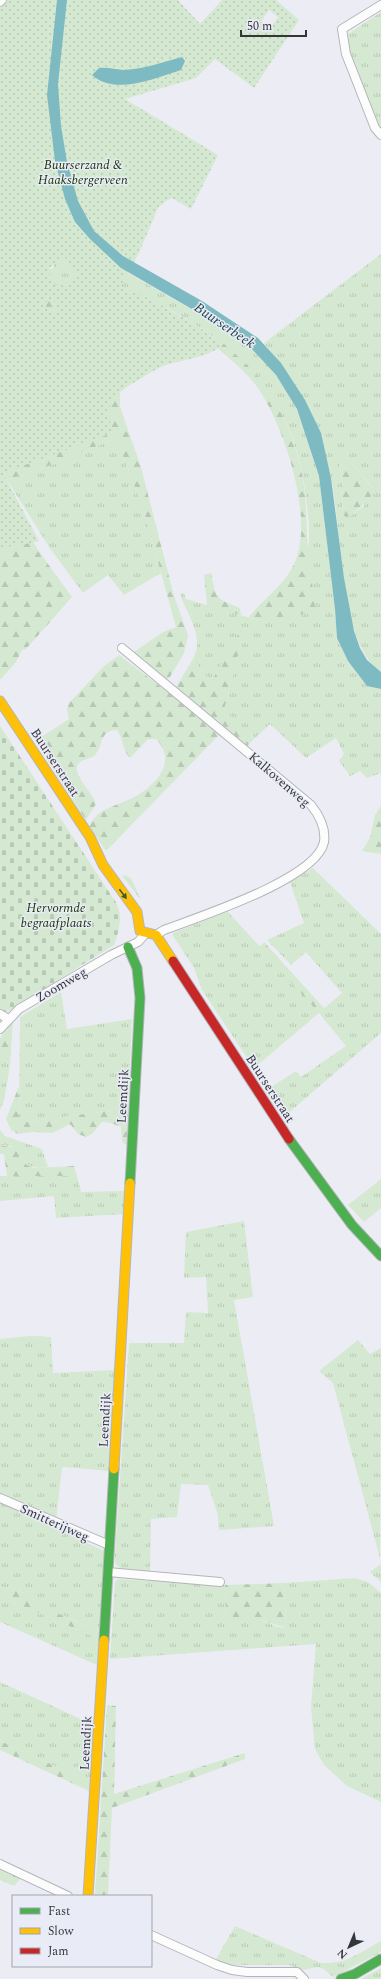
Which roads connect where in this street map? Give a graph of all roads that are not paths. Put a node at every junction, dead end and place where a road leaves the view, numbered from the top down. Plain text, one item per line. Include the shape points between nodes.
1 (381, 5) edge
2 (381, 134) edge
3 (122, 648) dead end
4 (0, 701) edge
5 (147, 933) junction
6 (128, 946) junction
7 (0, 1014) edge
8 (8, 1019) junction
9 (0, 1030) edge
10 (381, 1256) edge
11 (0, 1498) edge
12 (109, 1546) junction
13 (108, 1572) junction
14 (220, 1582) dead end
15 (0, 1864) edge
16 (66, 1895) edge
17 (88, 1895) edge
18 (152, 1935) edge
19 (381, 1959) edge
20 (353, 1976) edge
21 (304, 1979) edge
22 (341, 1979) edge

1 - 2 street via 342,29 346,54 375,128
3 - 5 street, Kalkovenweg via 311,805 324,828 324,842 319,852 301,870 283,881 250,897 164,930
4 - 5 street, Buurserstraat via 90,837 103,865 137,912 140,924
5 - 6 street, Zoomweg
5 - 10 street, Buurserstraat via 299,1155 352,1225
6 - 8 street, Zoomweg via 32,1001
6 - 12 street, Leemdijk via 137,968 140,998
7 - 8 street
8 - 9 street, Zoomweg
11 - 12 street, Smitterijweg
12 - 13 street, Leemdijk
13 - 14 street
13 - 17 street, Leemdijk
15 - 16 street
18 - 21 street via 224,1968 247,1972 297,1972
19 - 20 street
20 - 22 street

